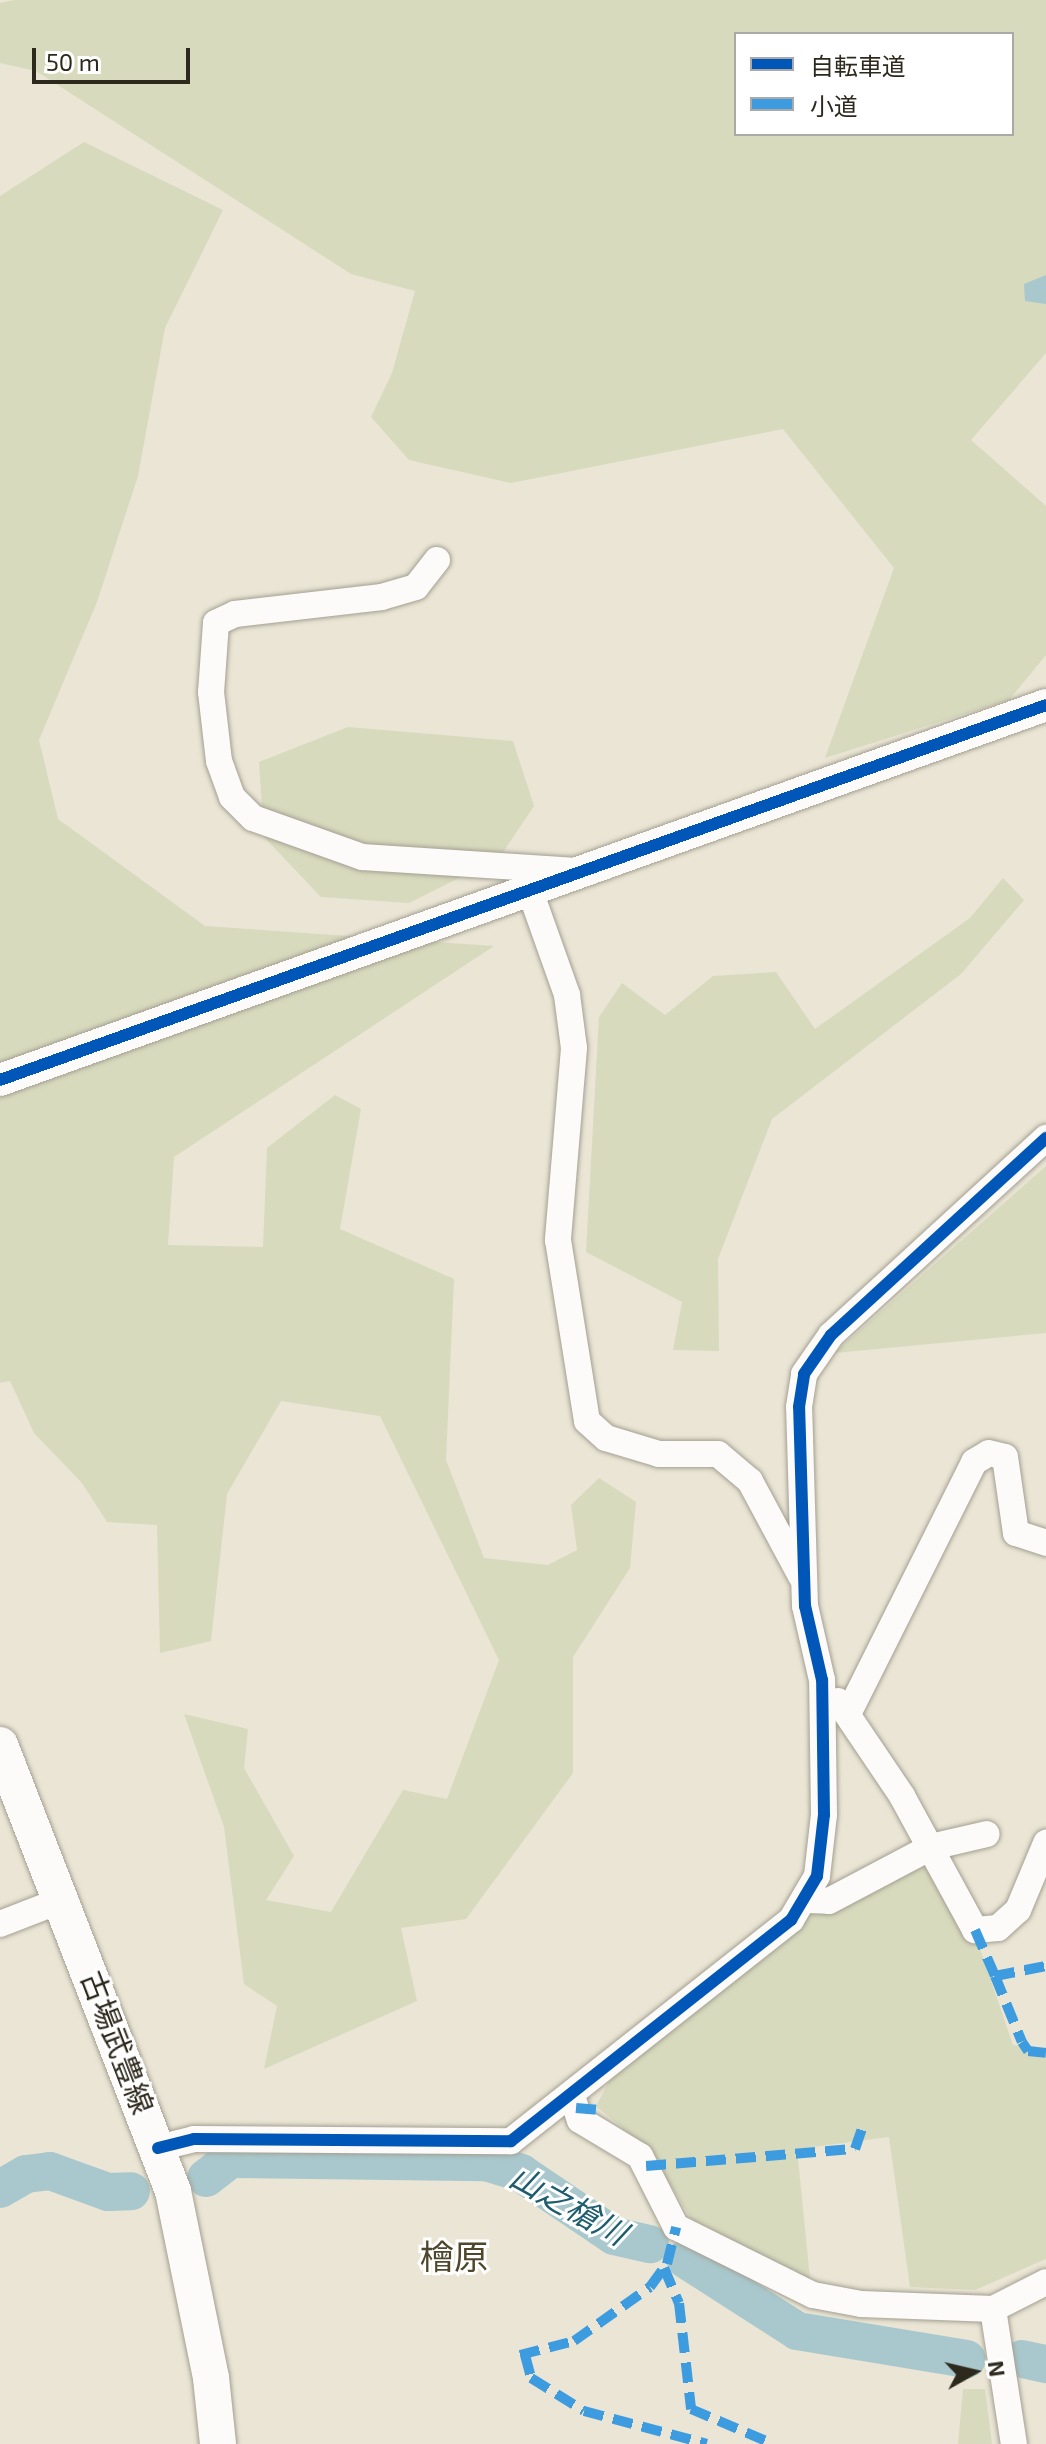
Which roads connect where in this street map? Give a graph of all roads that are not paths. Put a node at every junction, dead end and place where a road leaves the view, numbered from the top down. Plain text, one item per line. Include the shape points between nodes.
1 (437, 560) dead end
2 (1046, 705) edge
3 (589, 871) junction
4 (529, 888) junction
5 (0, 1080) edge
6 (1046, 1138) edge
7 (1046, 1543) edge
8 (804, 1583) junction
9 (822, 1680) junction
10 (849, 1719) junction
11 (0, 1745) edge
12 (823, 1766) junction
13 (987, 1834) dead end
14 (1046, 1843) edge
15 (931, 1847) junction
16 (62, 1900) junction
17 (806, 1900) junction
18 (0, 1924) edge
19 (573, 2099) junction
20 (158, 2148) junction
21 (1046, 2282) edge
22 (993, 2309) junction
23 (218, 2444) edge
24 (1014, 2444) edge

1 - 3 street via 416,587 382,597 235,614 216,623 211,692 219,761 232,797 253,818 362,857
2 - 3 street
3 - 4 street
4 - 5 street
4 - 8 street via 567,995 574,1048 558,1240 587,1421 606,1438 659,1454 718,1454 750,1481
6 - 8 street via 831,1335 804,1374 799,1407
7 - 10 street via 1016,1533 1005,1457 989,1453 974,1462
8 - 9 street
9 - 10 street
9 - 12 street
10 - 12 street
10 - 15 street
11 - 16 main road, 古場武豊線
12 - 17 street via 822,1848
13 - 15 street
14 - 15 street via 1018,1910 985,1930 975,1930
15 - 17 street via 847,1893
16 - 18 street
16 - 20 main road, 古場武豊線
17 - 19 street via 791,1920
19 - 20 street via 511,2141 194,2139
19 - 22 street via 580,2120 640,2156 676,2227 753,2269 813,2295 861,2304
20 - 23 main road, 古場武豊線 via 191,2270
21 - 22 street
22 - 24 street

